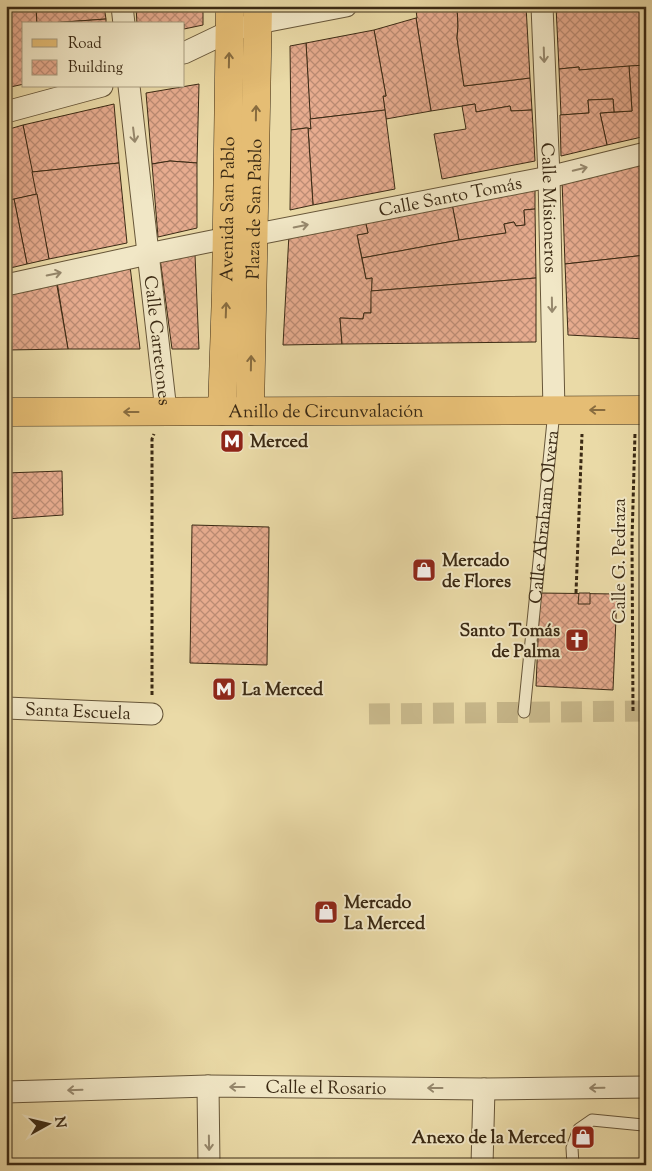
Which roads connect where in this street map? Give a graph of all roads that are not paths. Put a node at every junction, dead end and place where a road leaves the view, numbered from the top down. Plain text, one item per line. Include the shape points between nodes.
1 (122, 6) edge
2 (346, 6) edge
3 (542, 6) edge
4 (258, 14) edge
5 (230, 19) edge
6 (124, 22) edge
7 (185, 52) edge
8 (95, 88) edge
9 (129, 88) edge
10 (6, 112) edge
11 (646, 153) edge
12 (549, 177) junction
13 (240, 237) junction
14 (148, 254) junction
15 (6, 285) edge
16 (554, 410) junction
17 (641, 410) edge
18 (222, 411) junction
19 (6, 412) edge
20 (166, 412) junction
21 (250, 412) junction
22 (6, 708) edge
23 (524, 712) dead end
24 (152, 714) road end
25 (208, 1086) junction
26 (646, 1087) edge
27 (484, 1089) junction
28 (6, 1092) edge
29 (646, 1127) edge
30 (209, 1165) edge
31 (482, 1165) edge
32 (573, 1165) edge

1 - 6 street
2 - 4 street
3 -> 12 street, Calle Misioneros
4 - 5 street
13 -> 4 main road, Plaza de San Pablo
5 - 7 street
13 -> 5 main road, Avenida San Pablo
8 - 10 street
9 -> 14 street, Calle Carretones
12 -> 11 street, Calle Santo Tomás
13 -> 12 street, Calle Santo Tomás
12 -> 16 street, Calle Misioneros
13 - 14 street, Calle Santo Tomás
18 -> 13 main road, Avenida San Pablo via 226,292
21 -> 13 main road, Plaza de San Pablo
15 -> 14 street, Calle Santo Tomás
14 - 20 street, Calle Carretones
17 -> 16 main road, Anillo de Circunvalación
16 - 21 main road, Anillo de Circunvalación
16 - 23 lane, Calle Abraham Olvera
18 - 20 main road, Anillo de Circunvalación
18 - 21 main road, Anillo de Circunvalación
20 -> 19 main road, Anillo de Circunvalación
22 - 24 street, Santa Escuela
27 -> 25 street, Calle el Rosario
25 -> 28 street, Calle el Rosario
25 -> 30 street
26 -> 27 street, Calle el Rosario
27 - 31 street
29 - 32 lane via 592,1120 579,1129 572,1148

